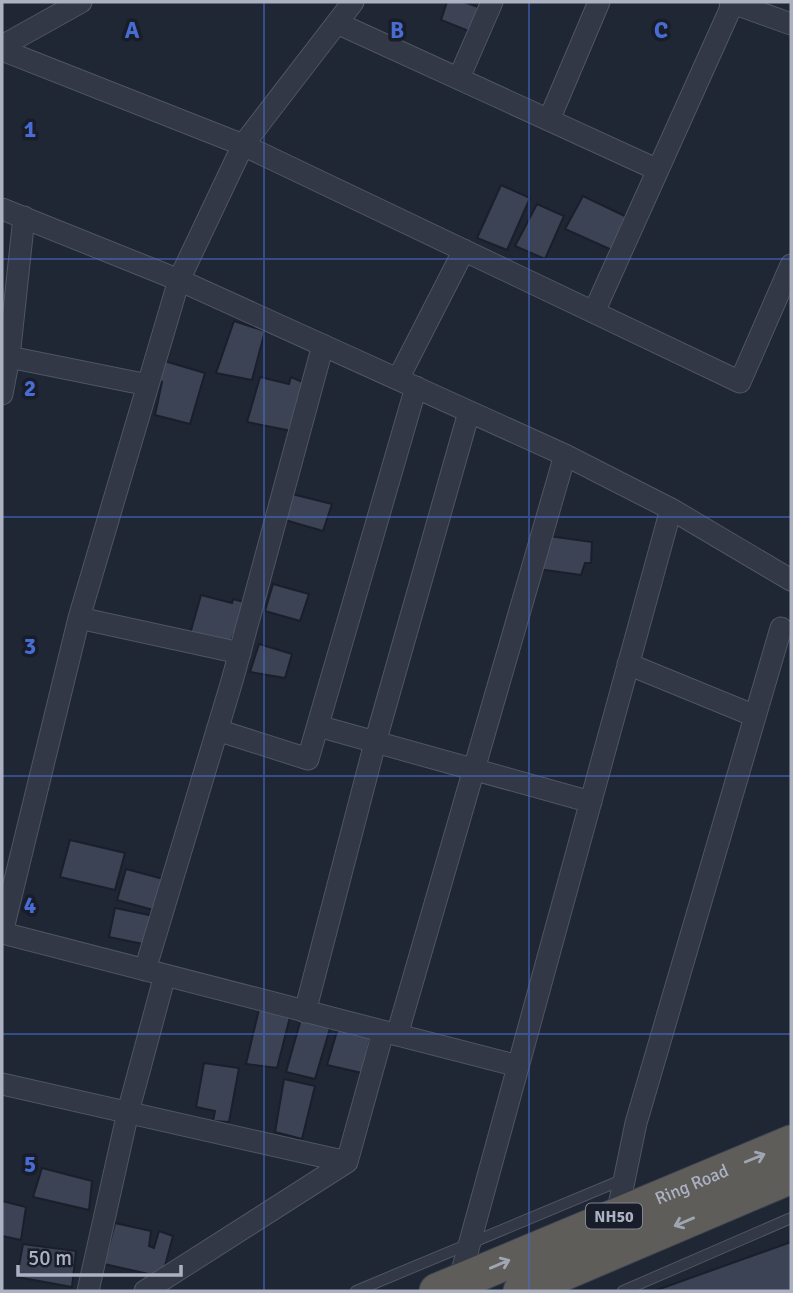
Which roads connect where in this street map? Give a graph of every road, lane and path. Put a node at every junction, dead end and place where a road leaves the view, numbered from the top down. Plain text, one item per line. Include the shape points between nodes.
1 (82, 2) edge
2 (354, 2) edge
3 (492, 2) edge
4 (599, 2) edge
5 (732, 2) edge
6 (337, 23) junction
7 (791, 24) edge
8 (2, 48) edge
9 (458, 78) junction
10 (549, 120) junction
11 (243, 145) junction
12 (658, 170) junction
13 (2, 209) edge
14 (24, 217) junction
15 (464, 250) junction
16 (791, 265) edge
17 (179, 280) junction
18 (594, 312) junction
19 (323, 345) junction
20 (9, 357) junction
21 (407, 383) junction
22 (148, 385) junction
23 (2, 394) edge
24 (469, 412) junction
25 (565, 455) junction
26 (671, 509) junction
27 (791, 580) edge
28 (79, 618) junction
29 (782, 628) dead end
30 (240, 653) junction
31 (628, 664) junction
32 (755, 716) junction
33 (317, 726) junction
34 (217, 730) junction
35 (375, 743) junction
36 (474, 771) junction
37 (591, 802) junction
38 (2, 933) edge
39 (155, 973) junction
40 (305, 1012) junction
41 (390, 1033) junction
42 (518, 1066) junction
43 (2, 1084) edge
44 (128, 1112) junction
45 (791, 1143) edge
46 (347, 1162) junction
47 (791, 1176) edge
48 (624, 1180) junction
49 (617, 1215) junction
50 (791, 1219) edge
51 (470, 1244) junction
52 (448, 1287) edge
53 (539, 1288) edge
54 (88, 1291) edge
55 (145, 1291) edge
56 (356, 1291) edge
57 (623, 1291) edge

1 - 8 street
2 - 6 street
3 - 9 street
4 - 10 street
5 - 7 street
5 - 12 street
6 - 9 street
6 - 11 street
8 - 11 street
9 - 10 street
10 - 12 street
11 - 15 street
11 - 17 street
12 - 18 street
13 - 14 street
14 - 17 street
14 - 20 street
15 - 18 street
15 - 21 street
16 - 18 street via 740,382
17 - 19 street
17 - 22 street
19 - 21 street
19 - 30 street
20 - 22 street
20 - 23 street
21 - 24 street
21 - 33 street
22 - 28 street
24 - 25 street
24 - 35 street
25 - 26 street
25 - 36 street
26 - 27 street
26 - 31 street
28 - 30 street
28 - 38 street
29 - 32 street
30 - 34 street
31 - 32 street
31 - 37 street
32 - 48 street via 636,1124
33 - 34 street via 308,759
33 - 35 street
34 - 39 street
35 - 36 street
35 - 40 street
36 - 37 street
36 - 41 street
37 - 42 street
38 - 39 street
39 - 40 street
39 - 44 street
40 - 41 street
41 - 42 street
41 - 46 street
42 - 51 street
43 - 44 street
44 - 46 street
44 - 54 street
49 -> 45 highway, Ring Road / NH50
46 - 55 street
47 -> 53 highway, Ring Road / NH50
48 - 49 street
48 - 51 lane
52 -> 49 highway, Ring Road / NH50
50 - 57 lane
51 - 52 street
51 - 56 lane

